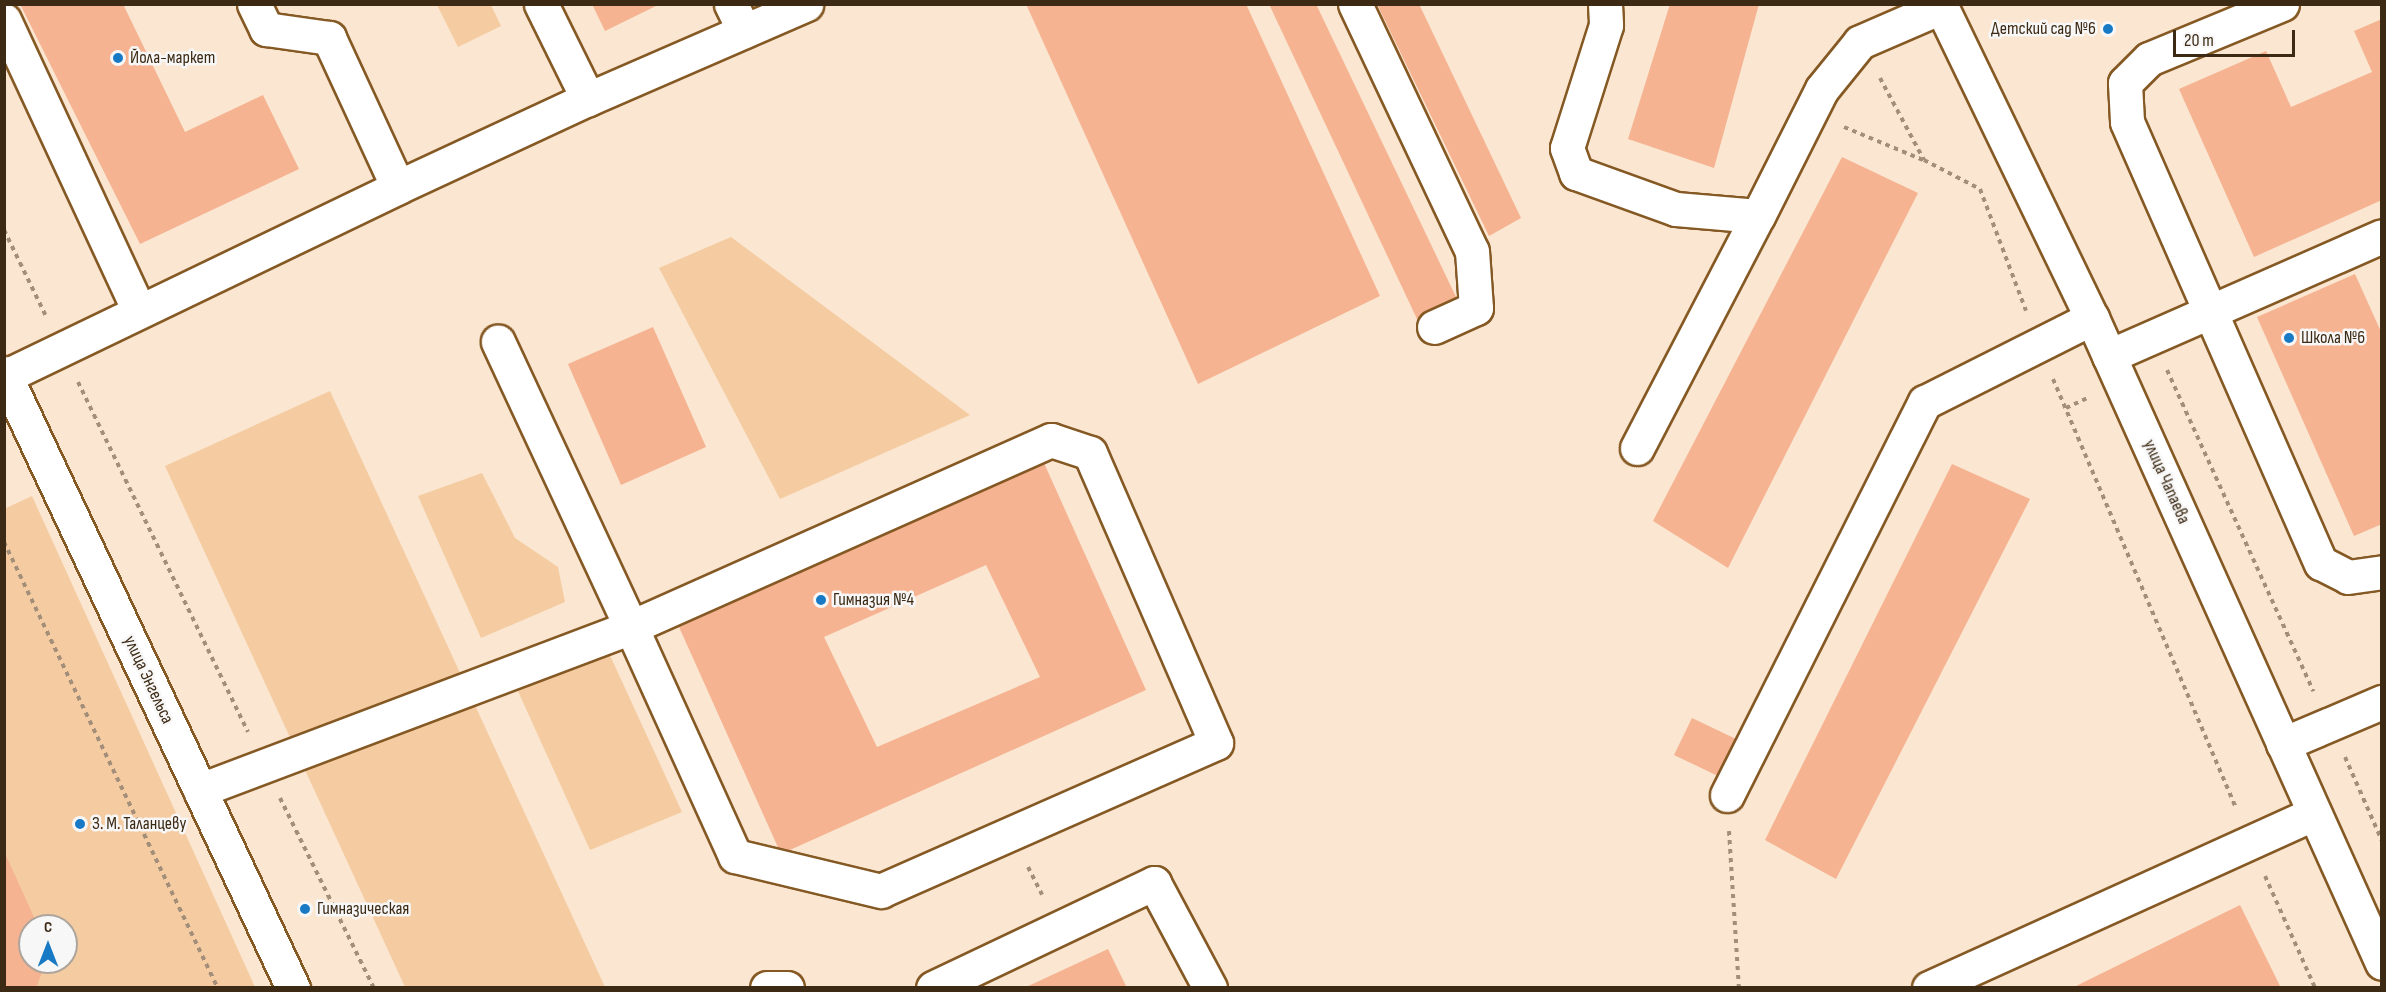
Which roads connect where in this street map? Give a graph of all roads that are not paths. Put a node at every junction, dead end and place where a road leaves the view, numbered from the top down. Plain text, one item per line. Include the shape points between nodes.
1 (254, 4) edge
2 (541, 4) edge
3 (807, 4) edge
4 (1355, 4) edge
5 (1605, 4) edge
6 (2282, 4) edge
7 (1941, 5) edge
8 (737, 18) edge
9 (4, 20) edge
10 (588, 99) junction
11 (398, 187) junction
12 (1758, 216) junction
13 (2382, 236) edge
14 (2209, 310) junction
15 (139, 311) junction
16 (2092, 318) junction
17 (1434, 327) dead end
18 (498, 342) dead end
19 (2109, 356) junction
20 (5, 375) edge
21 (1637, 448) dead end
22 (2382, 572) edge
23 (631, 627) junction
24 (2382, 702) edge
25 (2283, 744) junction
26 (200, 790) junction
27 (1727, 795) road end
28 (2314, 813) junction
29 (2382, 963) edge
30 (292, 987) edge
31 (767, 987) edge
32 (787, 987) edge
33 (933, 987) edge
34 (1210, 987) edge
35 (1929, 987) edge

1 - 11 street via 266,29 329,38
2 - 10 street
3 - 8 street
4 - 17 street via 1472,251 1476,308
5 - 12 street via 1606,25 1567,148 1576,173 1676,209
6 - 14 street via 2149,59 2125,82 2127,122
7 - 12 street via 1860,42 1822,89
7 - 16 street, улица Чапаева
8 - 10 street
9 - 15 street
10 - 11 street
11 - 15 street
12 - 21 street
13 - 14 street
14 - 19 street
14 - 22 street via 2321,563 2348,578
15 - 20 street
16 - 19 street, улица Чапаева
16 - 27 street via 1925,402
18 - 23 street
19 - 25 street, улица Чапаева
20 - 26 street, улица Энгельса
23 - 23 street via 1051,440 1090,453 1216,743 881,891 735,856
23 - 26 street
24 - 25 street
25 - 28 street, улица Чапаева
26 - 30 street, улица Энгельса
28 - 29 street, улица Чапаева
28 - 35 street
31 - 32 street
33 - 34 street via 1155,883

